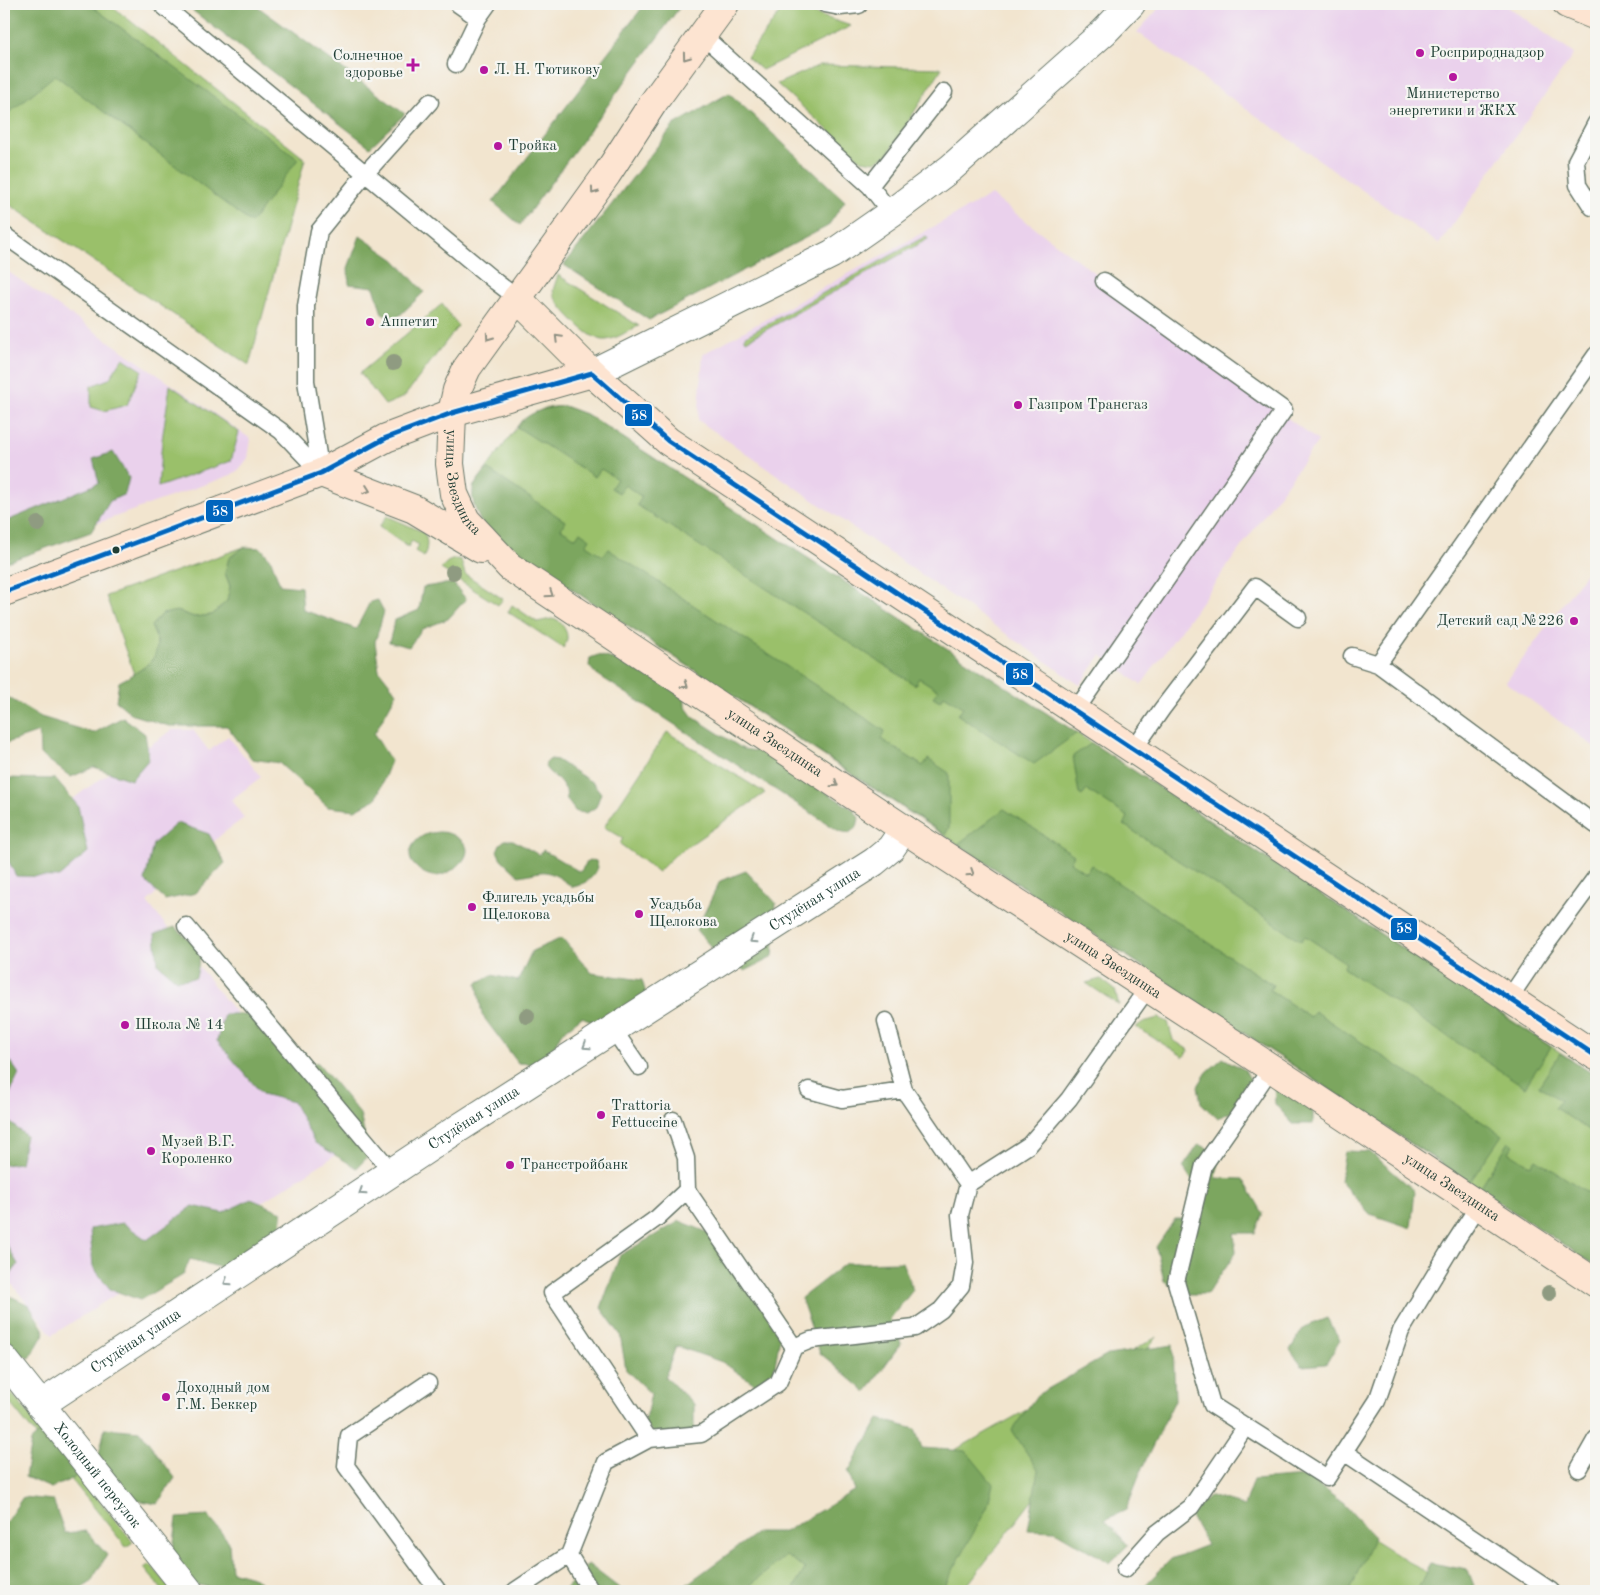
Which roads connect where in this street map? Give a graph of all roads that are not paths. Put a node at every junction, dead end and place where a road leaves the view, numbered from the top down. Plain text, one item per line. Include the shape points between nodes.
1 (161, 4) edge
2 (458, 4) edge
3 (488, 4) edge
4 (725, 4) edge
5 (825, 4) edge
6 (859, 4) edge
7 (1131, 4) edge
8 (1567, 4) edge
9 (1596, 16) edge
10 (478, 18) junction
11 (702, 35) junction
12 (456, 64) dead end
13 (944, 92) dead end
14 (430, 102) dead end
15 (1596, 123) edge
16 (365, 174) junction
17 (870, 186) junction
18 (1592, 207) dead end
19 (891, 213) junction
20 (4, 235) edge
21 (1104, 281) dead end
22 (517, 298) junction
23 (1596, 355) edge
24 (592, 373) junction
25 (452, 413) junction
26 (321, 473) junction
27 (510, 567) junction
28 (4, 592) edge
29 (1298, 618) dead end
30 (1352, 656) dead end
31 (1378, 664) junction
32 (1076, 710) junction
33 (1134, 749) junction
34 (1596, 825) edge
35 (904, 829) junction
36 (1596, 877) edge
37 (186, 926) dead end
38 (1147, 989) junction
39 (1510, 997) junction
40 (886, 1021) dead end
41 (613, 1028) junction
42 (1596, 1056) edge
43 (639, 1067) dead end
44 (1271, 1068) junction
45 (809, 1090) dead end
46 (904, 1090) junction
47 (674, 1120) dead end
48 (392, 1172) junction
49 (968, 1184) junction
50 (687, 1190) junction
51 (1479, 1205) junction
52 (1596, 1283) edge
53 (794, 1347) junction
54 (4, 1359) edge
55 (428, 1383) dead end
56 (40, 1405) junction
57 (1246, 1426) junction
58 (1596, 1439) edge
59 (649, 1440) junction
60 (1344, 1452) junction
61 (1579, 1469) dead end
62 (569, 1555) junction
63 (1125, 1569) dead end
64 (189, 1591) edge
65 (438, 1591) edge
66 (515, 1591) edge
67 (591, 1591) edge
68 (1550, 1591) edge

1 - 16 lane
2 - 10 lane
3 - 10 lane
4 - 11 street
5 - 6 lane via 840,7
7 - 19 street via 1104,32 951,168
8 - 9 street
10 - 12 lane
11 - 17 lane
11 -> 22 street
13 - 17 lane
14 - 16 lane
15 - 18 lane via 1576,161 1578,185
16 - 22 lane
16 - 26 lane via 319,231 306,306 306,381
17 - 19 lane
19 - 24 street via 832,254
20 - 26 lane via 281,431
21 - 32 lane via 1284,410
24 -> 22 street
22 -> 25 street via 467,368 457,390
23 - 31 lane
24 - 25 street, улица Звездинка
24 - 32 street via 668,441
25 - 26 street via 386,438
25 - 27 street, улица Звездинка via 450,464 454,494 466,520
26 -> 27 street via 414,508
26 - 28 street
27 -> 35 street, улица Звездинка
29 - 33 lane via 1255,587
30 - 31 lane
31 - 34 lane
32 - 33 street
33 - 39 street
35 -> 38 street, улица Звездинка
35 -> 41 street, Студёная улица via 892,848 874,862
36 - 39 lane
37 - 48 lane
38 - 44 street, улица Звездинка
38 - 49 lane via 1069,1099 1029,1145
39 - 42 street
40 - 46 lane
41 - 43 lane
41 -> 48 street, Студёная улица
44 - 51 street, улица Звездинка
44 - 57 lane via 1204,1164 1176,1282 1212,1405
45 - 46 lane via 842,1099
46 - 49 lane
47 - 50 lane via 686,1158
48 -> 56 street, Студёная улица
49 - 53 lane via 960,1214 965,1263 961,1286 941,1310 915,1328 811,1340
50 - 53 lane
50 - 59 lane via 657,1218 552,1293
51 - 52 street, улица Звездинка
51 - 60 lane via 1401,1331 1377,1401
53 - 59 lane via 778,1383 701,1434
54 - 56 street, Холодный переулок
55 - 65 lane via 349,1436 346,1466
56 - 64 street, Холодный переулок
57 - 60 lane via 1327,1478
57 - 63 lane via 1191,1507 1157,1533
58 - 61 lane
59 - 62 lane via 606,1462
60 - 68 lane
62 - 66 lane
62 - 67 lane

